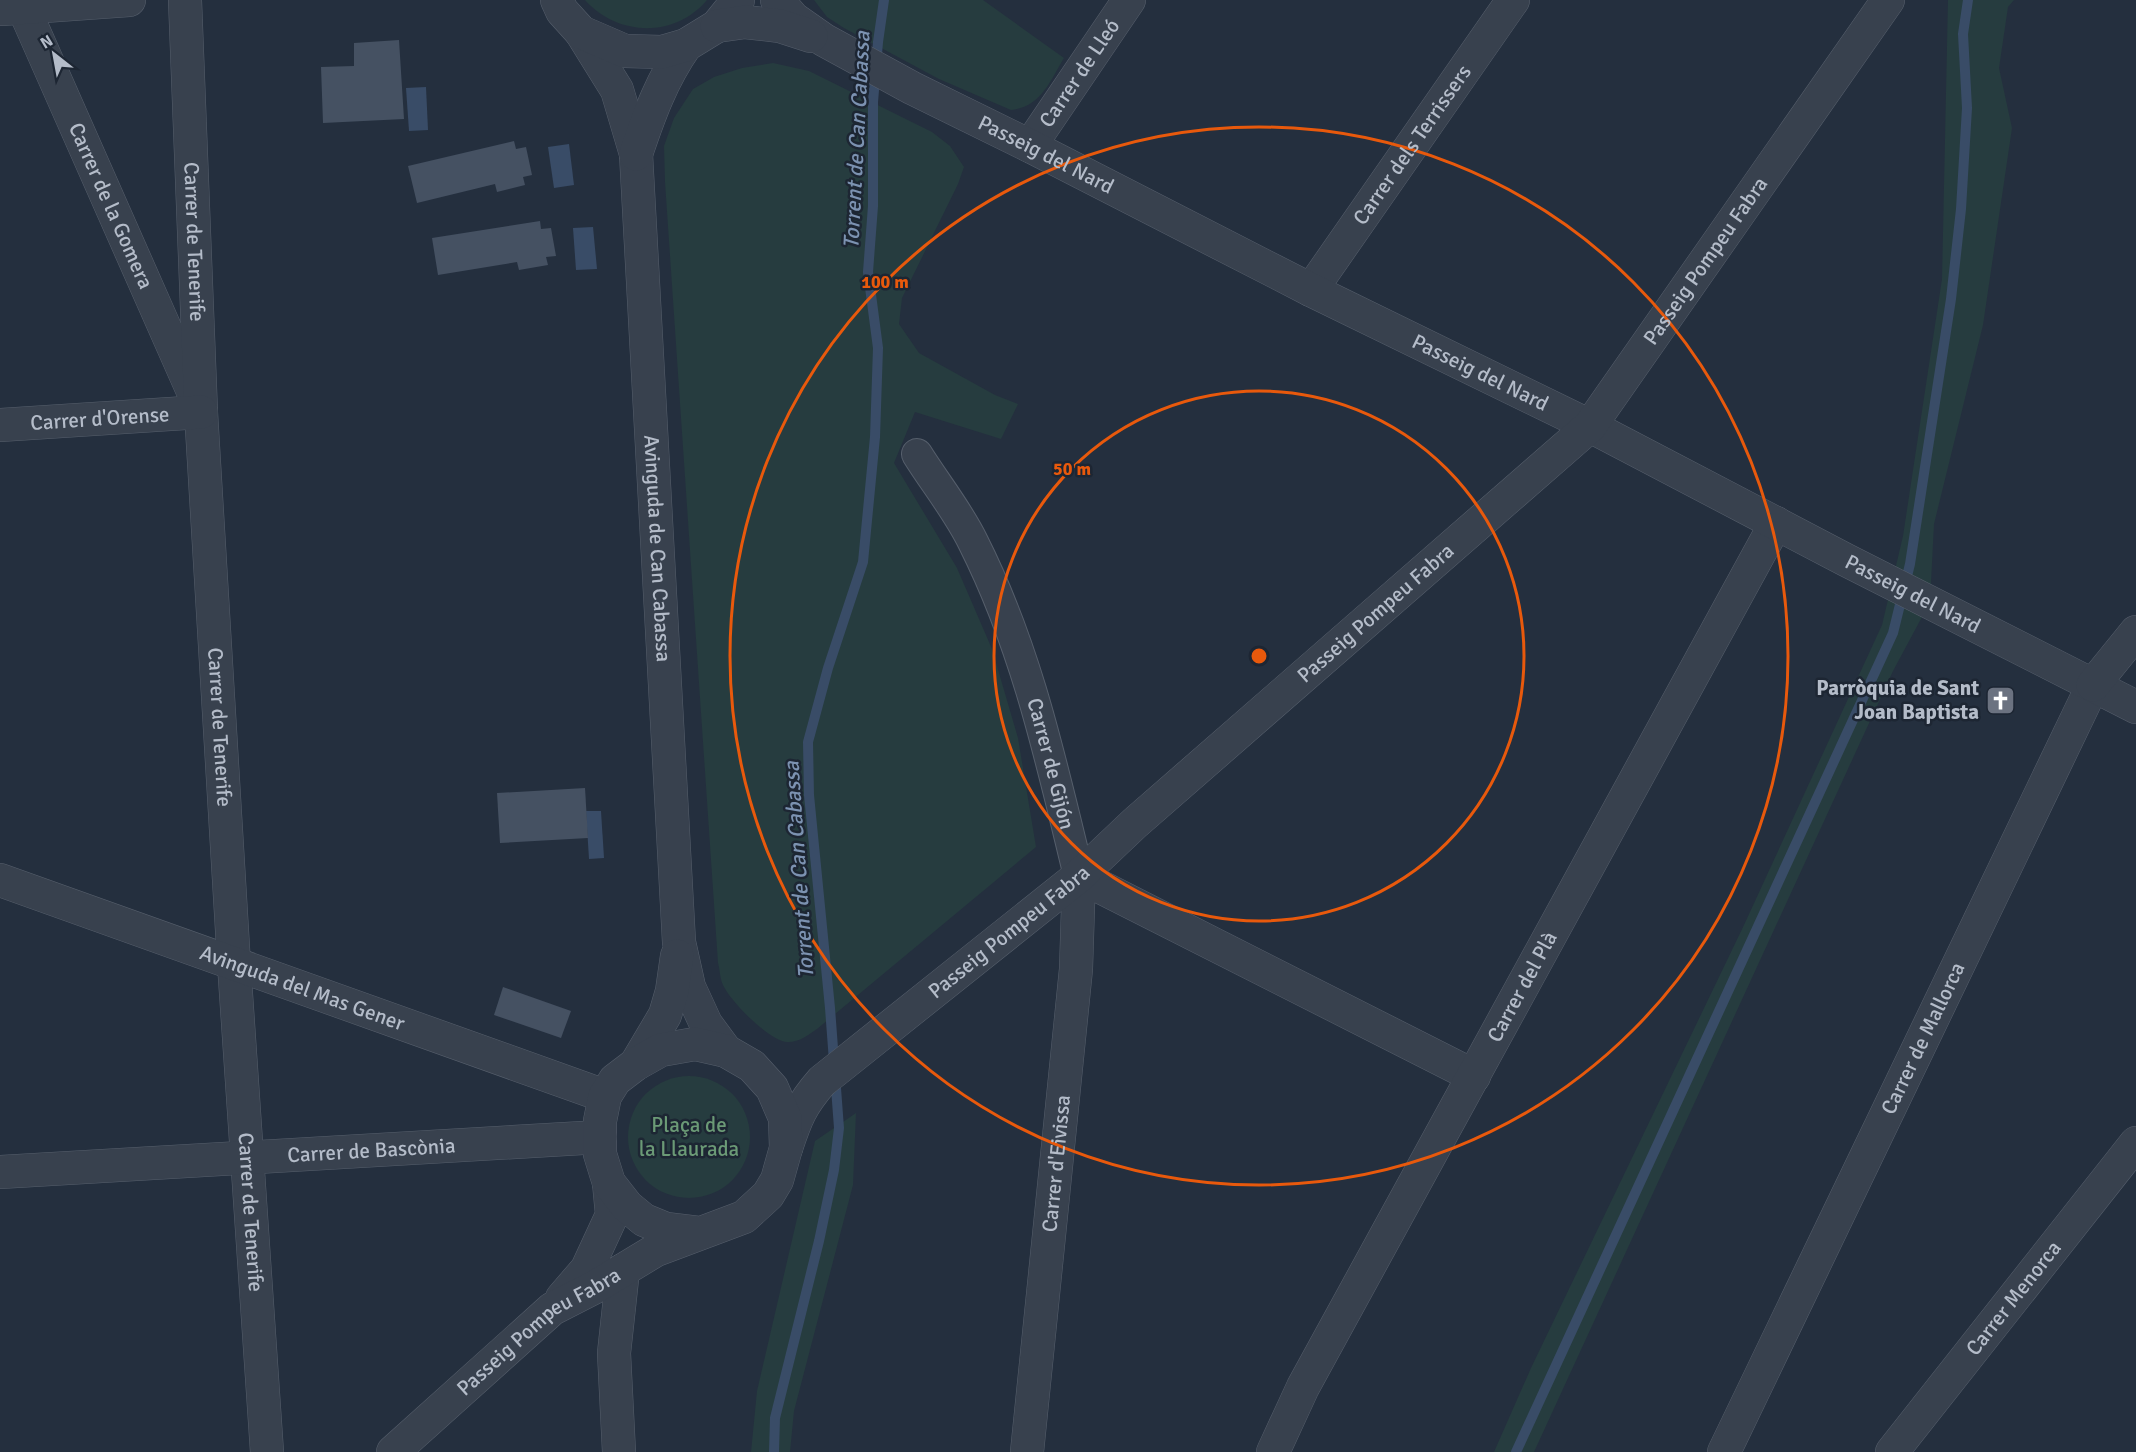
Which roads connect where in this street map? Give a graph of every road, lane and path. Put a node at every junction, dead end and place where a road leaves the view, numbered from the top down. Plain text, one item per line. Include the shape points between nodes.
1 (129, 0) edge
2 (185, 0) edge
3 (557, 0) edge
4 (738, 0) edge
5 (777, 0) edge
6 (1129, 0) edge
7 (1513, 0) edge
8 (1888, 0) edge
9 (14, 6) edge
10 (717, 26) junction
11 (581, 32) junction
12 (824, 40) junction
13 (686, 45) junction
14 (1030, 146) junction
15 (636, 154) junction
16 (1311, 290) junction
17 (201, 411) junction
18 (0, 425) edge
19 (1590, 426) junction
20 (917, 454) dead end
21 (1776, 523) junction
22 (2136, 632) edge
23 (2093, 685) junction
24 (2136, 707) edge
25 (1079, 876) junction
26 (0, 880) edge
27 (679, 942) junction
28 (234, 964) junction
29 (726, 1051) junction
30 (636, 1064) junction
31 (1474, 1076) junction
32 (604, 1096) junction
33 (600, 1137) junction
34 (2136, 1143) edge
35 (786, 1148) junction
36 (248, 1156) junction
37 (0, 1172) edge
38 (609, 1183) junction
39 (699, 1233) junction
40 (623, 1270) junction
41 (552, 1309) junction
42 (267, 1452) edge
43 (393, 1452) edge
44 (619, 1452) edge
45 (1027, 1452) edge
46 (1273, 1452) edge
47 (1724, 1452) edge
48 (1892, 1452) edge

1 - 9 street
2 - 17 street, Carrer de Tenerife
3 - 11 street, Avinguda de Can Cabassa
4 - 10 street
5 - 12 street, Passeig del Nard via 794,19
6 - 14 street, Carrer de Lleó
7 - 16 street, Carrer dels Terrissers
8 - 19 street, Passeig Pompeu Fabra
9 - 17 street, Carrer de la Gomera
10 - 12 street, Passeig del Nard via 745,22 780,26
10 - 13 street
11 - 13 street via 625,51 662,52
11 - 15 street, Avinguda de Can Cabassa via 617,90
12 - 14 street, Passeig del Nard
13 - 15 street, Avinguda de Can Cabassa via 662,84
14 - 16 street, Passeig del Nard
15 - 27 street, Avinguda de Can Cabassa
16 - 19 street, Passeig del Nard
17 - 18 street, Carrer d'Orense
17 - 28 street, Carrer de Tenerife
19 - 21 street, Passeig del Nard
19 - 25 street, Passeig Pompeu Fabra
20 - 25 street, Carrer de Gijón via 972,540 1015,638
21 - 23 street, Passeig del Nard
21 - 31 street, Carrer del Plà
22 - 23 street, Carrer de Mallorca
23 - 24 street, Passeig del Nard
23 - 47 street, Carrer de Mallorca
25 - 31 street
25 - 35 street, Passeig Pompeu Fabra via 822,1081 797,1115
25 - 45 street, Carrer d'Eivissa via 1076,969
26 - 28 street, Avinguda del Mas Gener
27 - 29 street, Avinguda de Can Cabassa via 689,987 706,1024
27 - 30 street, Avinguda de Can Cabassa via 665,1015
28 - 32 street, Avinguda del Mas Gener
28 - 36 street, Carrer de Tenerife
29 - 30 street via 695,1044 661,1050
29 - 35 street via 752,1066 772,1088 785,1118
30 - 32 street via 615,1080
31 - 46 street, Carrer del Plà via 1304,1387
32 - 33 street
33 - 36 street, Carrer de Bascònia
33 - 38 street via 600,1154
34 - 48 street, Carrer Menorca
35 - 39 street via 768,1195 744,1217
36 - 37 street, Carrer de Bascònia
36 - 42 street, Carrer de Tenerife
38 - 39 street via 644,1220 666,1229
38 - 41 street via 612,1215 587,1269
39 - 40 street, Passeig Pompeu Fabra via 656,1250
40 - 41 street, Passeig Pompeu Fabra
40 - 44 street via 614,1353
41 - 43 street, Passeig Pompeu Fabra

